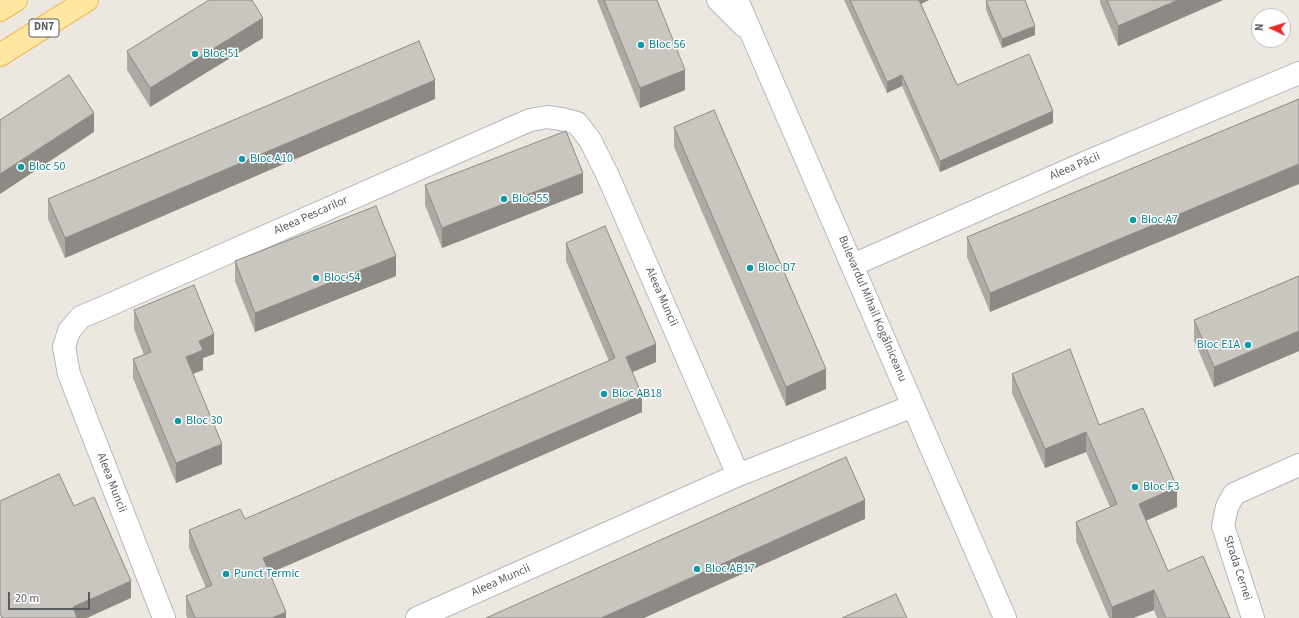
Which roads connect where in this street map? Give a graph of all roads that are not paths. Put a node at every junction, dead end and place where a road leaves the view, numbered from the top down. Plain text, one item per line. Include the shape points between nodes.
1 (16, 0) edge
2 (87, 0) edge
3 (718, 0) edge
4 (737, 0) edge
5 (0, 10) edge
6 (753, 34) junction
7 (0, 55) edge
8 (1299, 73) edge
9 (577, 123) joint
10 (853, 265) junction
11 (64, 347) joint
12 (913, 406) junction
13 (1299, 465) edge
14 (738, 474) junction
15 (164, 618) edge
16 (417, 618) edge
17 (1005, 618) edge
18 (1253, 618) edge

1 - 5 main road
2 - 7 main road, DN7
3 - 6 street
4 - 6 street, Bulevardul Mihail Kogălniceanu
6 - 10 street, Bulevardul Mihail Kogălniceanu
8 - 10 street, Aleea Păcii
9 - 11 street, Aleea Pescarilor via 546,117 530,120 81,317 69,331
9 - 14 street, Aleea Muncii via 590,140 608,176
10 - 12 street, Bulevardul Mihail Kogălniceanu
11 - 15 street, Aleea Muncii via 68,374
12 - 14 street, Aleea Muncii
12 - 17 street, Bulevardul Mihail Kogălniceanu
13 - 18 street, Strada Cernei via 1234,494 1227,508 1223,526
14 - 16 street, Aleea Muncii

